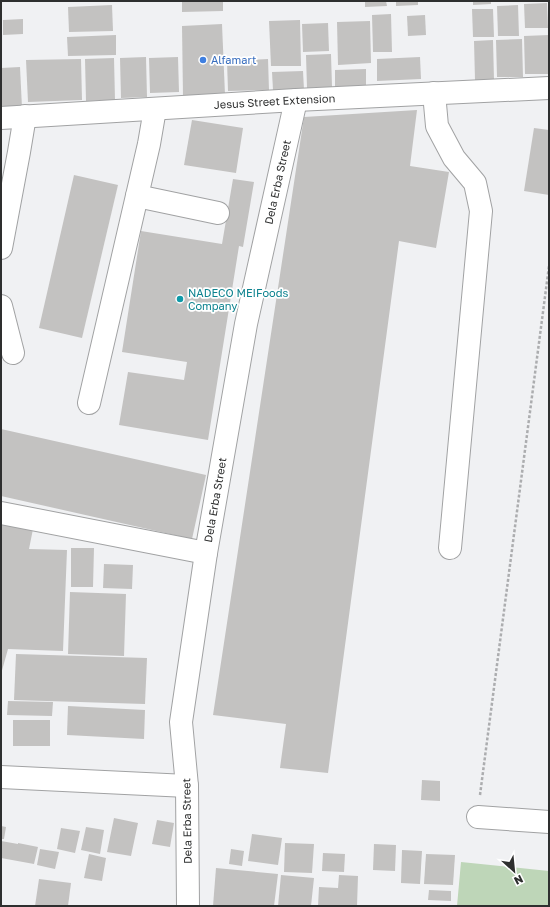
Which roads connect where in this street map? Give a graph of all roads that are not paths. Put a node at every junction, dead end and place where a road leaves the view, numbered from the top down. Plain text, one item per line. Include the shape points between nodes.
1 (549, 88) edge
2 (434, 94) junction
3 (296, 100) junction
4 (155, 109) junction
5 (25, 116) junction
6 (1, 118) edge
7 (137, 196) junction
8 (218, 213) dead end
9 (1, 248) edge
10 (1, 306) edge
11 (13, 353) dead end
12 (89, 403) dead end
13 (1, 513) edge
14 (450, 548) dead end
15 (206, 553) junction
16 (1, 777) edge
17 (187, 786) junction
18 (478, 817) road end
19 (549, 822) edge
20 (188, 906) edge

1 - 2 street, Jesus Street Extension
2 - 3 street, Jesus Street Extension
2 - 14 street via 437,126 454,158 474,183 481,211
3 - 4 street, Jesus Street Extension
3 - 15 street, Dela Erba Street via 246,324
4 - 5 street, Jesus Street Extension
4 - 7 street
5 - 6 street, Jesus Street Extension
5 - 9 street
7 - 8 street
7 - 12 street
10 - 11 street
13 - 15 street
15 - 17 street, Dela Erba Street via 181,722
16 - 17 street
17 - 20 street, Dela Erba Street
18 - 19 street

